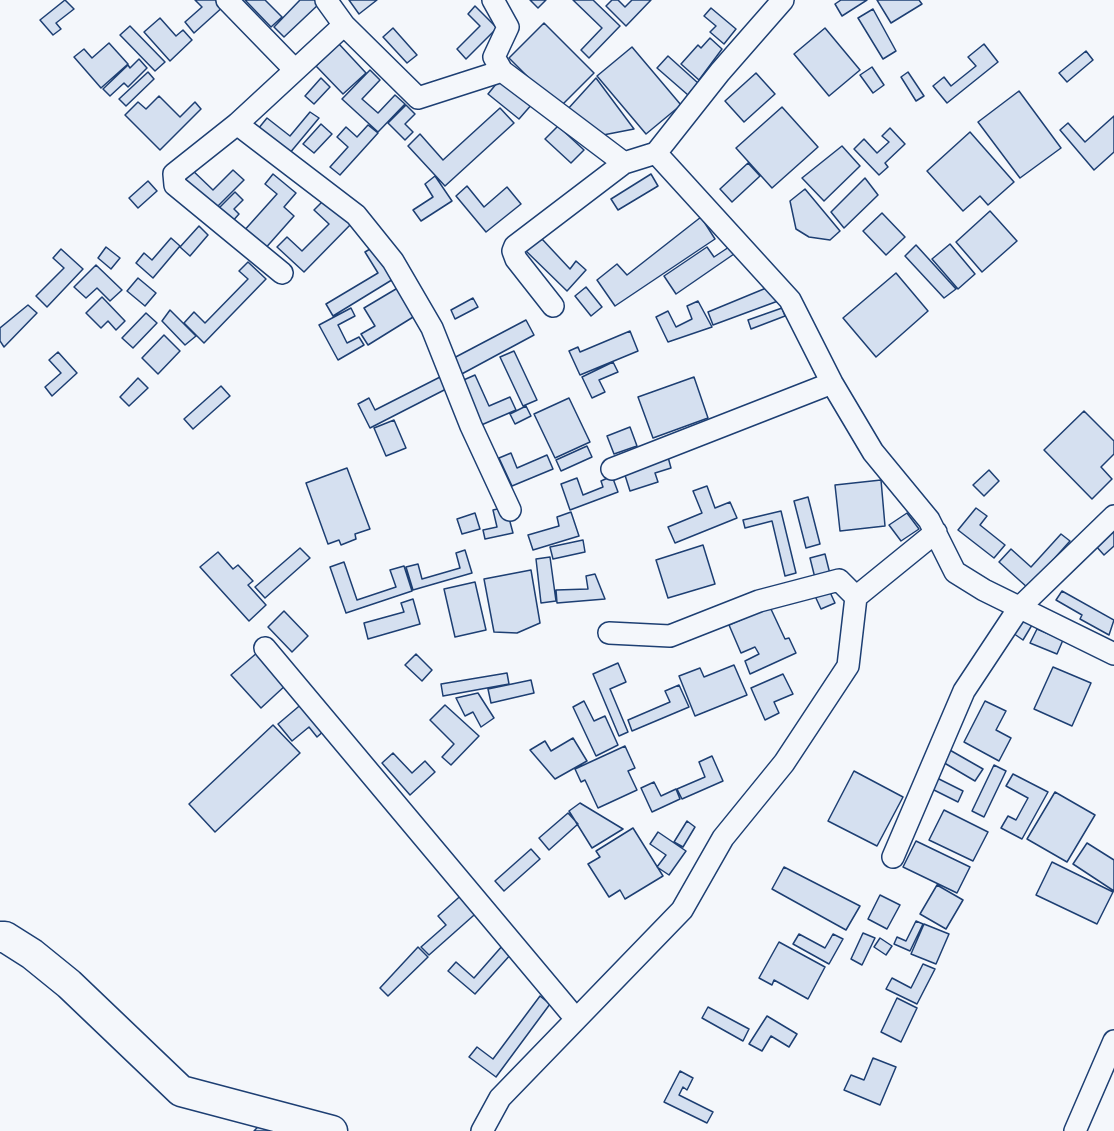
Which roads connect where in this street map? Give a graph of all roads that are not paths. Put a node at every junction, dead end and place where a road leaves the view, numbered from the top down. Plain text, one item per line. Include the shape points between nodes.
1 (226, 0) edge
2 (326, 0) edge
3 (493, 0) edge
4 (783, 0) edge
5 (344, 25) junction
6 (295, 70) junction
7 (502, 71) junction
8 (237, 124) junction
9 (656, 153) junction
10 (624, 163) junction
11 (282, 273) dead end
12 (553, 306) dead end
13 (832, 384) junction
14 (612, 469) dead end
15 (510, 510) dead end
16 (1114, 516) edge
17 (936, 532) junction
18 (856, 597) junction
19 (1019, 608) junction
20 (609, 633) dead end
21 (265, 648) dead end
22 (1114, 654) edge
23 (892, 857) dead end
24 (0, 937) edge
25 (576, 1019) junction
26 (1114, 1041) edge
27 (332, 1131) edge
28 (482, 1131) edge
29 (1075, 1131) edge

1 - 6 street
2 - 5 street
3 - 7 street via 508,27 494,57
4 - 9 street
5 - 6 street
5 - 7 street via 418,98
6 - 8 street
7 - 10 street
8 - 11 street via 178,169 173,180
8 - 15 street via 356,215 393,261 432,328
9 - 10 street
9 - 13 street via 790,300
10 - 12 street via 515,246 516,259
13 - 14 street
13 - 17 street via 873,452
16 - 19 street
17 - 18 street
17 - 19 street via 956,572
18 - 20 street via 839,580 759,601 670,636
18 - 25 street via 848,666 842,676 784,763 723,838 682,910
19 - 22 street
19 - 23 street via 964,691
21 - 25 street
24 - 27 street via 32,954 69,984 181,1091
25 - 28 street via 500,1098
26 - 29 street

